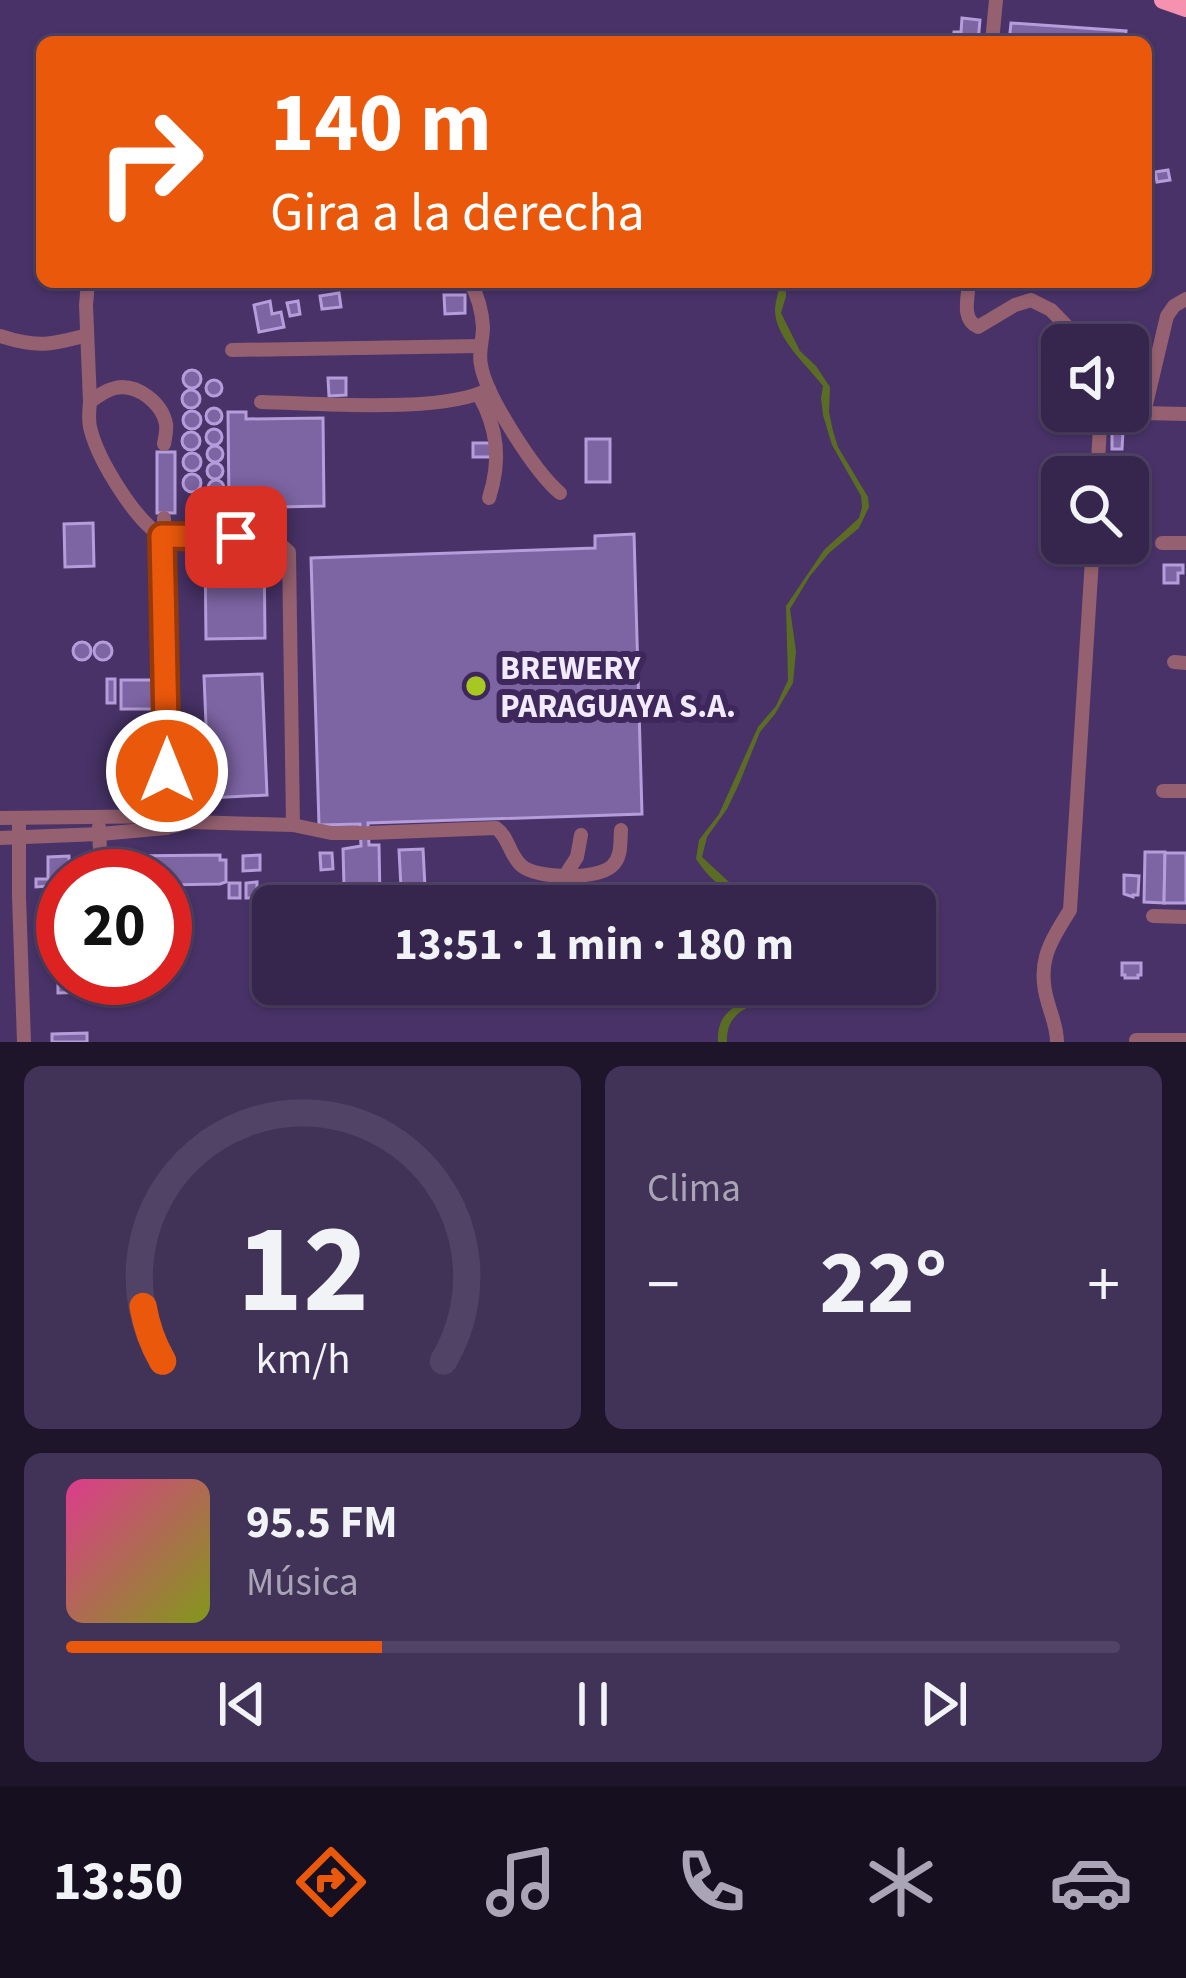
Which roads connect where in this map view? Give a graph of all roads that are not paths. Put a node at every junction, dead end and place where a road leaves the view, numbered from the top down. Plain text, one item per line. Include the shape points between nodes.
1 (996, 0) edge
2 (1163, 0) edge
3 (1186, 8) edge
4 (993, 36) edge
5 (87, 288) edge
6 (473, 288) edge
7 (969, 288) edge
8 (1186, 299) edge
9 (1065, 324) edge
10 (87, 335) junction
11 (0, 336) edge
12 (480, 346) junction
13 (232, 350) dead end
14 (484, 392) junction
15 (1149, 393) edge
16 (90, 402) junction
17 (261, 402) dead end
18 (1149, 413) edge
19 (1186, 414) edge
20 (164, 444) dead end
21 (560, 493) dead end
22 (489, 498) dead end
23 (164, 518) dead end
24 (162, 536) junction
25 (1162, 543) dead end
26 (1186, 543) edge
27 (1092, 564) edge
28 (1163, 791) dead end
29 (1186, 791) edge
30 (99, 816) junction
31 (0, 818) edge
32 (20, 818) junction
33 (167, 821) junction
34 (293, 825) junction
35 (621, 830) dead end
36 (100, 834) junction
37 (581, 835) dead end
38 (0, 838) edge
39 (19, 838) junction
40 (100, 849) edge
41 (566, 874) junction
42 (1153, 916) dead end
43 (1186, 916) edge
44 (1136, 1040) edge
45 (1186, 1040) edge
46 (24, 1042) edge
47 (1057, 1042) edge

1 - 4 street
2 - 3 highway
5 - 10 street
6 - 12 street
7 - 9 street via 973,326 1031,300
8 - 15 street via 1168,316
10 - 11 street via 47,346
10 - 16 street
12 - 13 street
12 - 14 street
14 - 17 street via 399,404
14 - 21 street
14 - 22 street via 496,436
16 - 20 street via 121,386 146,395 166,424
16 - 24 street via 100,453 136,515
18 - 19 street
23 - 24 street
24 - 33 street
24 - 34 street via 272,537 290,552
25 - 26 street
27 - 47 street via 1070,910 1041,970
28 - 29 street
30 - 32 street
30 - 33 street
30 - 36 street
31 - 32 street
32 - 39 street
33 - 34 street
33 - 36 street
34 - 41 street via 331,833 496,828 526,869
35 - 41 street via 612,866
36 - 39 street
36 - 40 street
37 - 41 street
38 - 39 street
39 - 46 street
42 - 43 street
44 - 45 street

